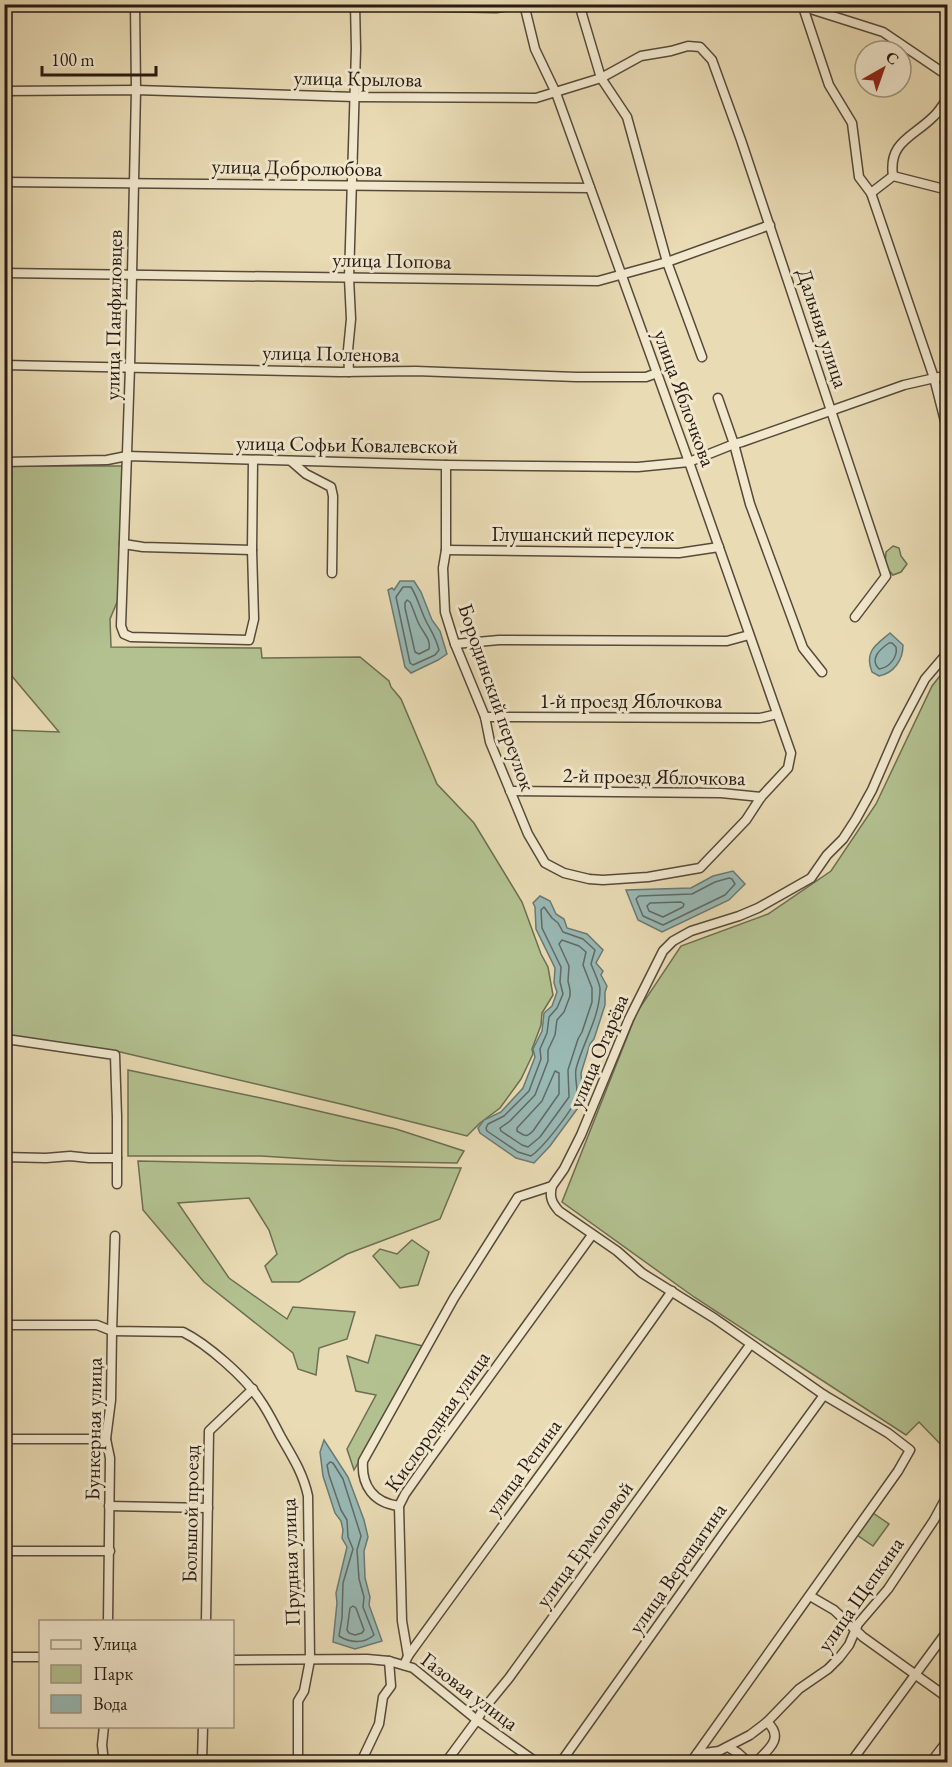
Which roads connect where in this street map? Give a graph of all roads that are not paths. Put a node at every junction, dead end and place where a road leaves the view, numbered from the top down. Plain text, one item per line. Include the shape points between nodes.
1 (135, 4) edge
2 (294, 4) edge
3 (524, 4) edge
4 (579, 4) edge
5 (355, 5) edge
6 (800, 6) edge
7 (700, 47) joint
8 (948, 76) edge
9 (601, 78) junction
10 (136, 90) junction
11 (4, 91) edge
12 (556, 93) junction
13 (354, 97) junction
14 (948, 98) edge
15 (893, 176) junction
16 (4, 182) edge
17 (133, 183) junction
18 (352, 185) junction
19 (590, 188) junction
20 (948, 190) edge
21 (871, 193) junction
22 (770, 225) junction
23 (667, 262) junction
24 (4, 273) edge
25 (131, 275) junction
26 (621, 275) junction
27 (349, 278) junction
28 (702, 357) dead end
29 (4, 365) edge
30 (130, 367) junction
31 (349, 372) junction
32 (657, 373) junction
33 (948, 375) edge
34 (934, 378) junction
35 (718, 398) dead end
36 (832, 411) junction
37 (948, 433) edge
38 (734, 444) junction
39 (128, 456) junction
40 (254, 460) junction
41 (291, 460) junction
42 (4, 462) edge
43 (690, 462) junction
44 (446, 465) junction
45 (124, 544) junction
46 (719, 547) junction
47 (252, 550) junction
48 (446, 550) junction
49 (332, 573) dead end
50 (855, 617) dead end
51 (749, 635) junction
52 (455, 644) junction
53 (948, 652) edge
54 (822, 672) dead end
55 (777, 714) junction
56 (485, 717) junction
57 (510, 791) junction
58 (761, 797) junction
59 (545, 863) joint
60 (4, 1041) edge
61 (4, 1157) edge
62 (117, 1158) junction
63 (117, 1184) dead end
64 (552, 1186) junction
65 (592, 1235) junction
66 (115, 1236) dead end
67 (672, 1291) junction
68 (4, 1325) edge
69 (112, 1331) junction
70 (750, 1345) junction
71 (253, 1389) junction
72 (824, 1395) junction
73 (4, 1439) edge
74 (106, 1439) junction
75 (948, 1494) edge
76 (109, 1506) junction
77 (399, 1506) junction
78 (208, 1508) junction
79 (4, 1551) edge
80 (110, 1551) junction
81 (810, 1596) junction
82 (108, 1620) edge
83 (206, 1620) edge
84 (855, 1630) junction
85 (948, 1630) edge
86 (408, 1656) junction
87 (4, 1657) edge
88 (39, 1658) edge
89 (234, 1660) edge
90 (310, 1660) junction
91 (389, 1661) junction
92 (404, 1665) junction
93 (914, 1675) junction
94 (948, 1698) edge
95 (477, 1720) junction
96 (768, 1722) junction
97 (104, 1728) edge
98 (203, 1728) edge
99 (948, 1740) edge
100 (728, 1747) junction
101 (697, 1754) junction
102 (104, 1762) edge
103 (203, 1762) edge
104 (298, 1762) edge
105 (361, 1762) edge
106 (446, 1762) edge
107 (536, 1762) edge
108 (561, 1762) edge
109 (691, 1762) edge
110 (748, 1762) edge
111 (756, 1762) edge
112 (851, 1762) edge
113 (932, 1762) edge

1 - 10 street, улица Панфиловцев
2 - 5 street
3 - 5 street via 496,8
3 - 12 street, улица Яблочкова via 535,49
4 - 9 street, улица Яблочкова
5 - 13 street
6 - 8 street via 885,33
6 - 21 street via 828,84 852,123 860,177
7 - 9 street, улица Крылова via 641,56
7 - 22 street, Дальняя улица via 712,60
9 - 12 street, улица Крылова
9 - 23 street, улица Яблочкова via 627,117
10 - 11 street, улица Крылова
10 - 13 street, улица Крылова
10 - 17 street, улица Панфиловцев
12 - 13 street, улица Крылова via 536,98
12 - 19 street, улица Яблочкова
13 - 18 street
14 - 15 street via 935,116 898,146 891,165
15 - 20 street
15 - 21 street
16 - 17 street, улица Добролюбова
17 - 18 street, улица Добролюбова
17 - 25 street, улица Панфиловцев
18 - 19 street, улица Добролюбова
18 - 27 street
19 - 26 street, улица Яблочкова
21 - 34 street
22 - 23 street, улица Попова
22 - 36 street, Дальняя улица
23 - 26 street, улица Попова
23 - 28 street, улица Яблочкова
24 - 25 street, улица Попова
25 - 27 street, улица Попова
25 - 30 street, улица Панфиловцев
26 - 27 street, улица Попова via 598,281
26 - 32 street, улица Яблочкова
27 - 31 street
29 - 30 street, улица Поленова
30 - 31 street, улица Поленова
30 - 39 street, улица Панфиловцев
31 - 32 street, улица Поленова via 576,377 646,377
32 - 43 street, улица Яблочкова
33 - 34 street, улица Софьи Ковалевской
34 - 36 street, улица Софьи Ковалевской
34 - 37 street
35 - 38 street, улица Яблочкова
36 - 38 street, улица Софьи Ковалевской
36 - 50 street, Дальняя улица via 886,576
38 - 43 street, улица Софьи Ковалевской
38 - 54 street, улица Яблочкова via 750,504 803,648
39 - 40 street, улица Софьи Ковалевской
39 - 42 street, улица Софьи Ковалевской
39 - 45 street, улица Панфиловцев
40 - 41 street, улица Софьи Ковалевской
40 - 47 street
41 - 44 street, улица Софьи Ковалевской
41 - 49 street via 306,474 331,487
43 - 44 street, улица Софьи Ковалевской via 638,467
43 - 46 street, улица Яблочкова
44 - 48 street, Бородинский переулок
45 - 47 street
45 - 47 street, улица Панфиловцев via 121,626 124,634 131,637 249,640 254,619
46 - 48 street, Глушанский переулок via 679,553
46 - 51 street, улица Яблочкова
48 - 52 street, Бородинский переулок via 445,612
51 - 52 street via 727,641 499,640
51 - 55 street, улица Яблочкова
52 - 56 street, Бородинский переулок
53 - 64 street, улица Огарёва via 925,679 856,819 811,878 759,908 691,931 663,951 629,1019 581,1135
55 - 56 street, 1-й проезд Яблочкова via 760,718
55 - 58 street, улица Яблочкова via 791,756 788,768
56 - 57 street, Бородинский переулок via 490,742
57 - 58 street, 2-й проезд Яблочкова via 721,793
57 - 59 street, Бородинский переулок
58 - 59 street, улица Яблочкова via 746,820 700,868 603,880 564,873
60 - 62 street via 115,1055
61 - 62 street
62 - 63 street
64 - 65 street via 553,1204
64 - 77 street via 518,1197 443,1317 363,1461 365,1484 372,1494 387,1504
65 - 67 street
65 - 77 street, Кислородная улица
66 - 69 street, Бункерная улица
67 - 70 street
67 - 86 street, улица Репина
68 - 69 street, Прудная улица via 97,1325
69 - 71 street, Прудная улица via 183,1332 215,1353
69 - 74 street, Бункерная улица
70 - 72 street
70 - 95 street, улица Ермоловой
71 - 78 street, Большой проезд via 209,1431
71 - 90 street, Прудная улица via 304,1478 308,1496
72 - 81 street, улица Щепкина via 910,1450
72 - 108 street, улица Верещагина
73 - 74 street
74 - 76 street, Бункерная улица via 110,1458
75 - 84 street, улица Щепкина via 888,1589
76 - 78 street
76 - 80 street, Бункерная улица
77 - 86 street, Кислородная улица via 402,1621
78 - 83 street, Большой проезд
79 - 80 street
80 - 82 street, Бункерная улица
81 - 84 street via 834,1610
81 - 101 street, улица Щепкина
84 - 93 street
84 - 96 street, улица Щепкина via 849,1645 828,1670 799,1689
85 - 93 street
86 - 92 street, улица Репина
87 - 88 street
89 - 90 street, Газовая улица
90 - 91 street, Газовая улица
90 - 104 street, Прудная улица via 298,1701
91 - 92 street, Газовая улица
91 - 105 street via 391,1686 383,1697 379,1724
92 - 95 street, Газовая улица via 413,1668
93 - 94 street
93 - 112 street
95 - 106 street, улица Ермоловой
95 - 107 street, Газовая улица
96 - 100 street, улица Щепкина
96 - 111 street via 773,1728 774,1742
97 - 102 street
98 - 103 street
99 - 113 street
100 - 101 street, улица Щепкина
100 - 110 street
101 - 109 street, улица Щепкина

